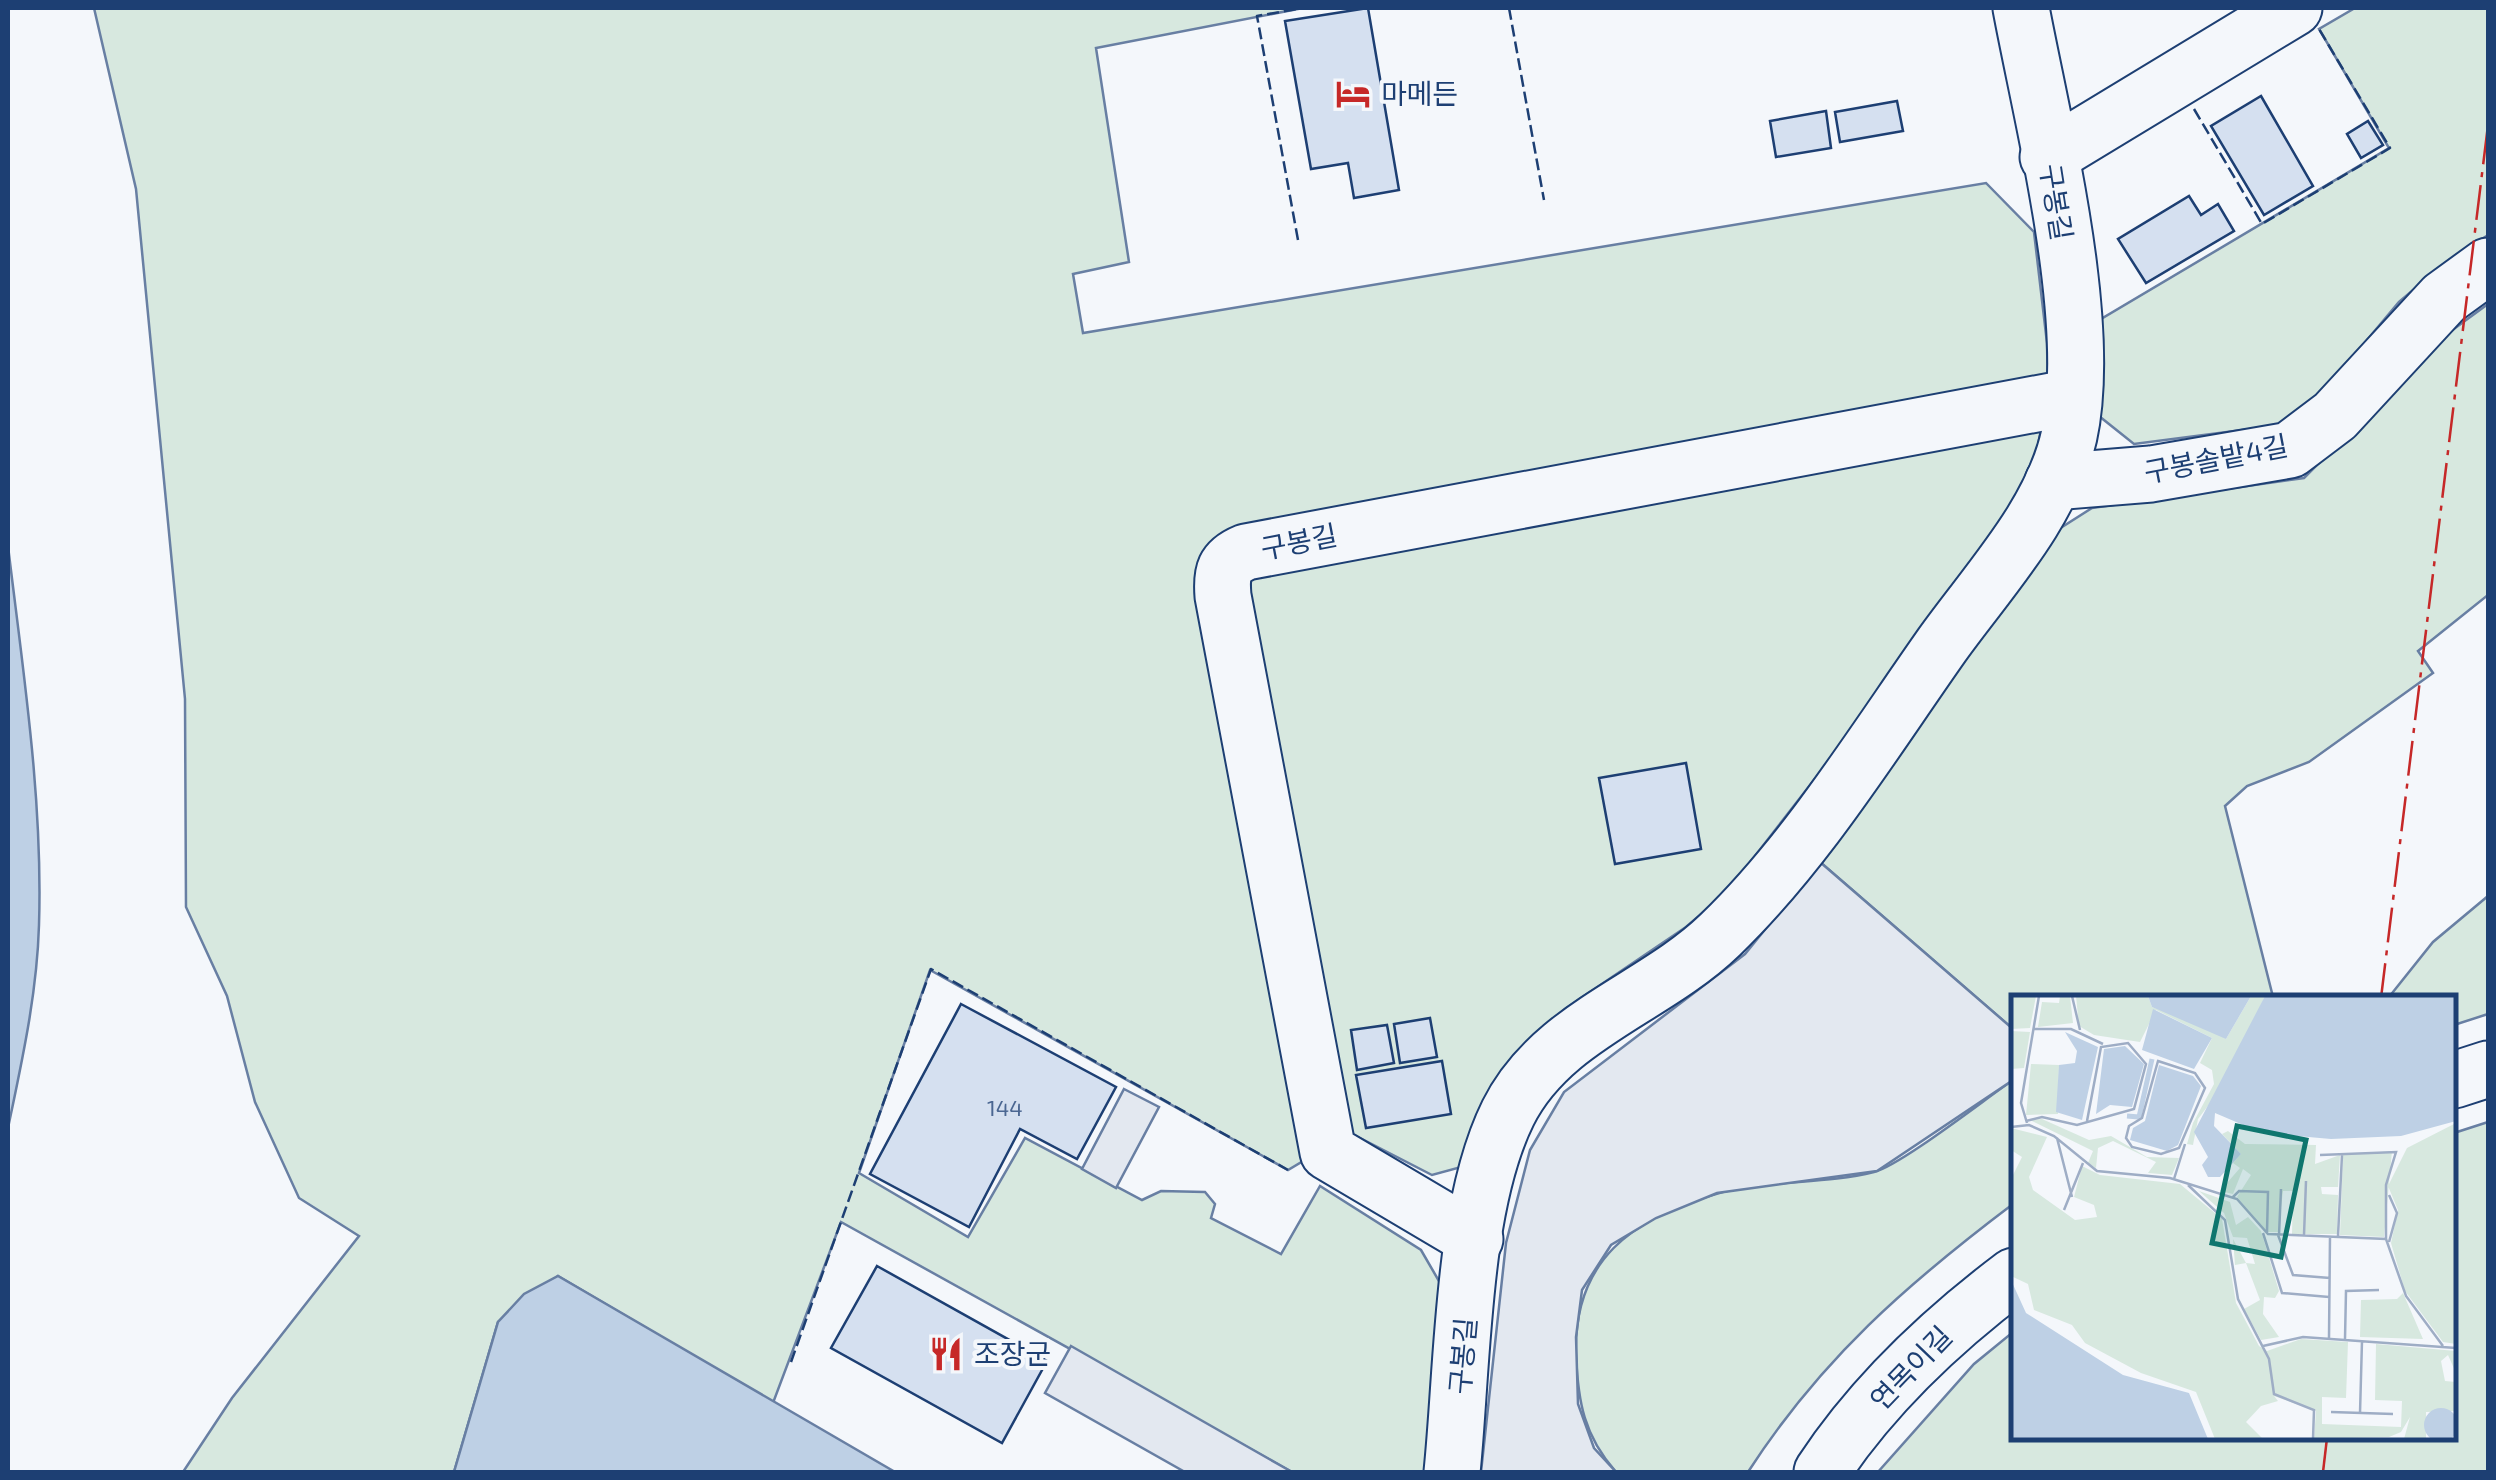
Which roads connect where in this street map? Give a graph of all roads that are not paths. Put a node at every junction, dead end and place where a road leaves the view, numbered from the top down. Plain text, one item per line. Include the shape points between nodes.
1 (2021, 8) edge
2 (2294, 8) edge
3 (2048, 157) junction
4 (2488, 266) edge
5 (2073, 397) junction
6 (2053, 482) junction
7 (2488, 1070) edge
8 (2456, 1079) edge
9 (1474, 1239) junction
10 (2011, 1278) edge
11 (1452, 1472) edge
12 (1822, 1472) edge

1 - 3 street, 구봉길
2 - 3 street
3 - 5 street, 구봉길 via 2070,304
4 - 6 street, 구봉솔밭4길 via 2444,298 2335,416 2290,450 2152,474
5 - 6 street, 구봉길
5 - 9 street, 구봉길 via 1230,559 1222,574 1223,596 1328,1152
6 - 9 street, 구봉길 via 1747,909 1710,945 1541,1065 1510,1110 1490,1158
7 - 8 street
9 - 11 street, 구봉길
10 - 12 street, 연목이길 via 1928,1346

